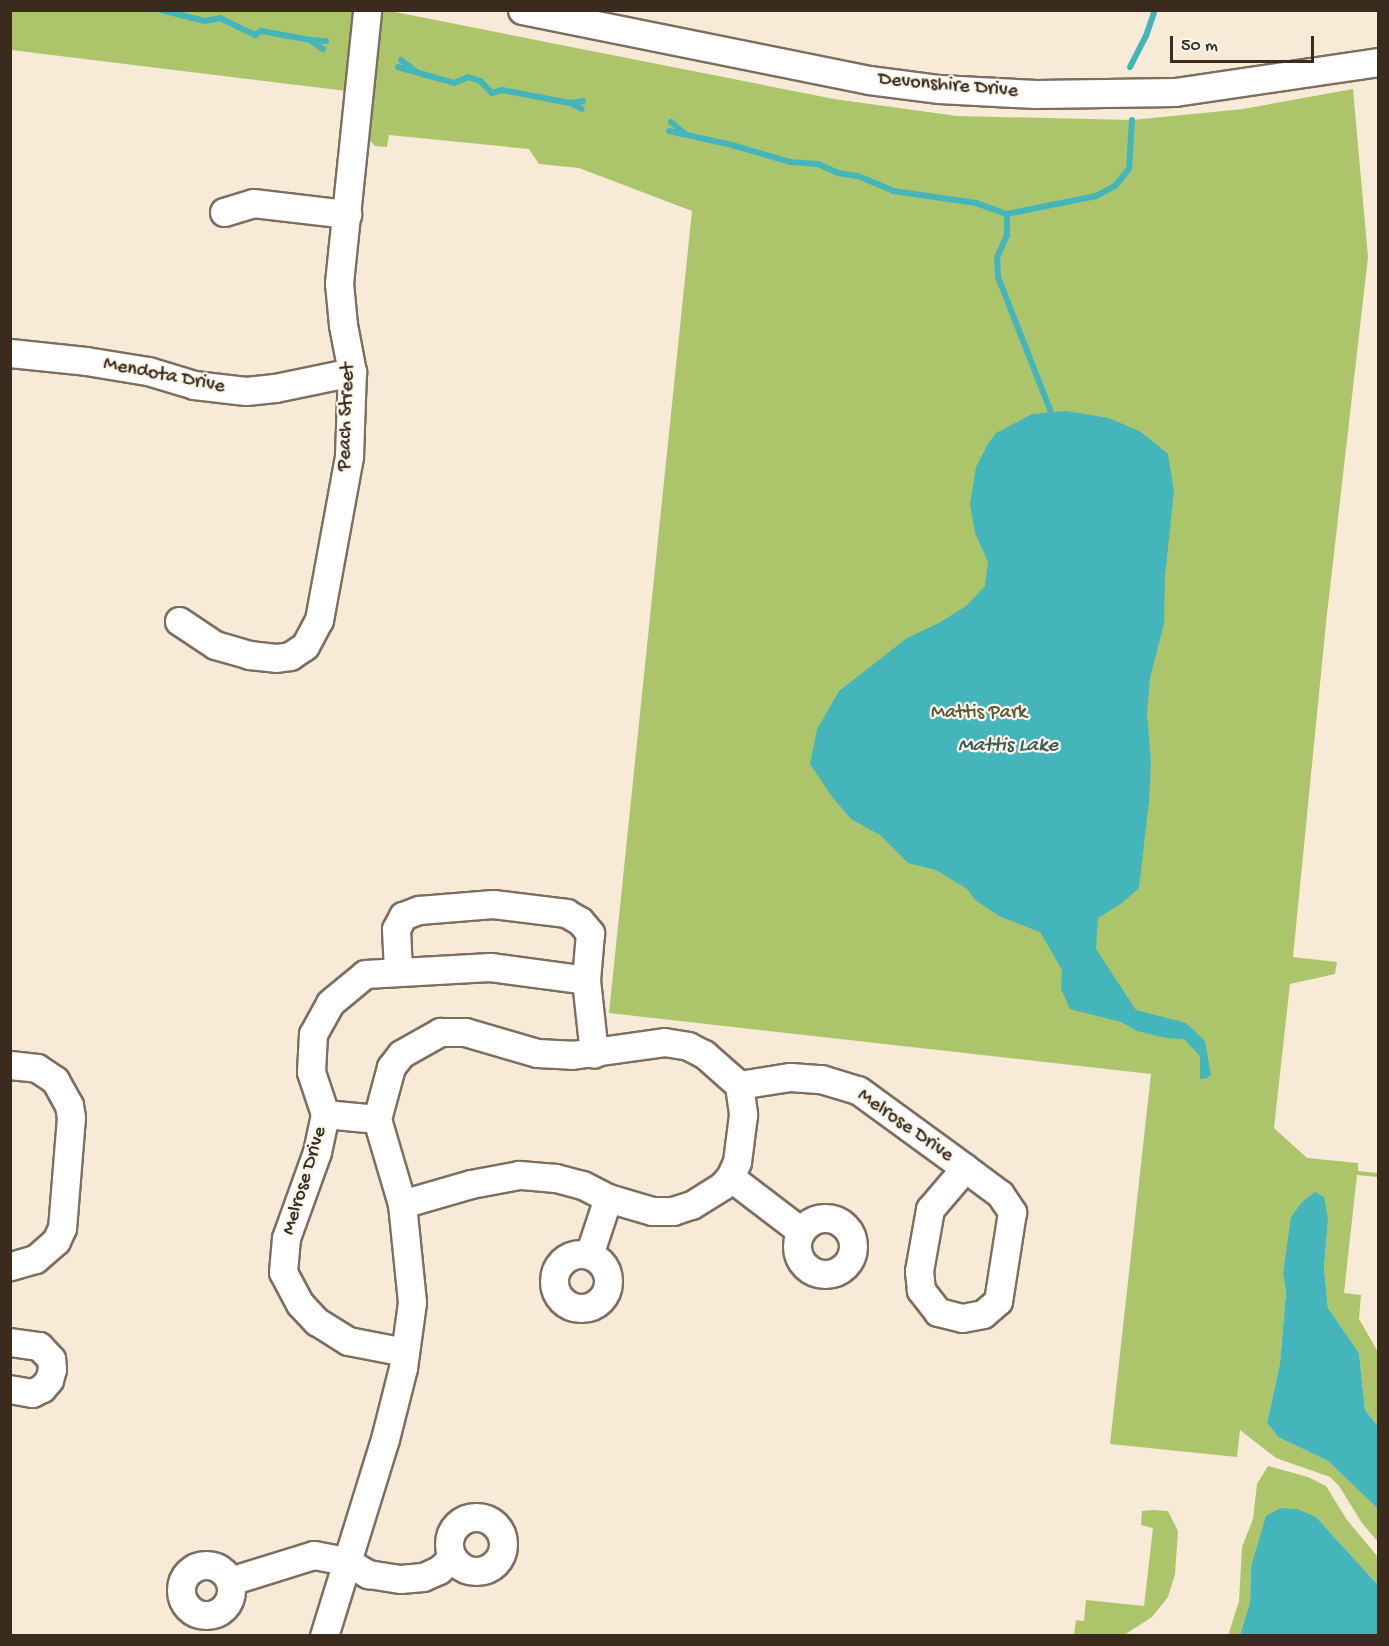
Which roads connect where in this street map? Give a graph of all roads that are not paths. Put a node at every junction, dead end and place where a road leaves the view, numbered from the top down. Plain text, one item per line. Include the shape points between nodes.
1 (367, 10) edge
2 (522, 10) edge
3 (1378, 62) edge
4 (224, 212) dead end
5 (347, 214) junction
6 (10, 353) edge
7 (352, 372) junction
8 (178, 621) dead end
9 (398, 970) junction
10 (586, 980) junction
11 (594, 1054) junction
12 (10, 1065) edge
13 (739, 1085) junction
14 (325, 1114) junction
15 (378, 1119) junction
16 (965, 1168) junction
17 (730, 1178) junction
18 (608, 1198) junction
19 (402, 1204) junction
20 (801, 1231) dead end
21 (589, 1255) dead end
22 (10, 1266) edge
23 (10, 1342) edge
24 (405, 1352) junction
25 (10, 1389) edge
26 (452, 1557) dead end
27 (346, 1561) junction
28 (230, 1581) dead end
29 (324, 1635) edge

1 - 5 street, Peach Street
2 - 3 street, Devonshire Drive via 869,80 939,89 1035,94 1165,92
4 - 5 street via 253,202
5 - 7 street, Peach Street via 339,283
6 - 7 street, Mendota Drive via 86,361 148,371 194,385 246,391
7 - 8 street, Peach Street via 349,456 319,620 313,634 297,651 276,658 215,645
9 - 10 street, Melrose Drive via 490,967
9 - 10 street via 396,929 403,916 419,910 493,904 566,913 580,921 590,933
9 - 14 street, Melrose Drive via 364,974 330,1003 313,1034 311,1072
10 - 11 street
11 - 13 street via 664,1042 688,1046 720,1066
11 - 15 street via 537,1053 465,1032 440,1032 421,1040 396,1060 384,1087
12 - 22 street via 37,1068 55,1080 71,1117 59,1234 34,1259
13 - 16 street, Melrose Drive via 790,1077 821,1078 858,1090
13 - 17 street via 743,1115 737,1162
14 - 15 street, Melrose Drive
14 - 24 street, Melrose Drive via 317,1152 286,1238 283,1272 300,1304 317,1322 348,1341
15 - 19 street
16 - 16 street, Melrose Drive via 1000,1194 1011,1212 998,1301 983,1314 962,1318 938,1312 921,1290 920,1271 930,1209
17 - 18 street via 710,1195 673,1211 652,1211
17 - 20 street
18 - 19 street via 555,1178 519,1175
18 - 21 street
19 - 24 street via 412,1302
23 - 25 street via 39,1346 51,1359 52,1369 49,1380 32,1393
24 - 27 street via 385,1439
26 - 27 street via 431,1574 400,1579 368,1574
27 - 28 street via 314,1555
27 - 29 street

